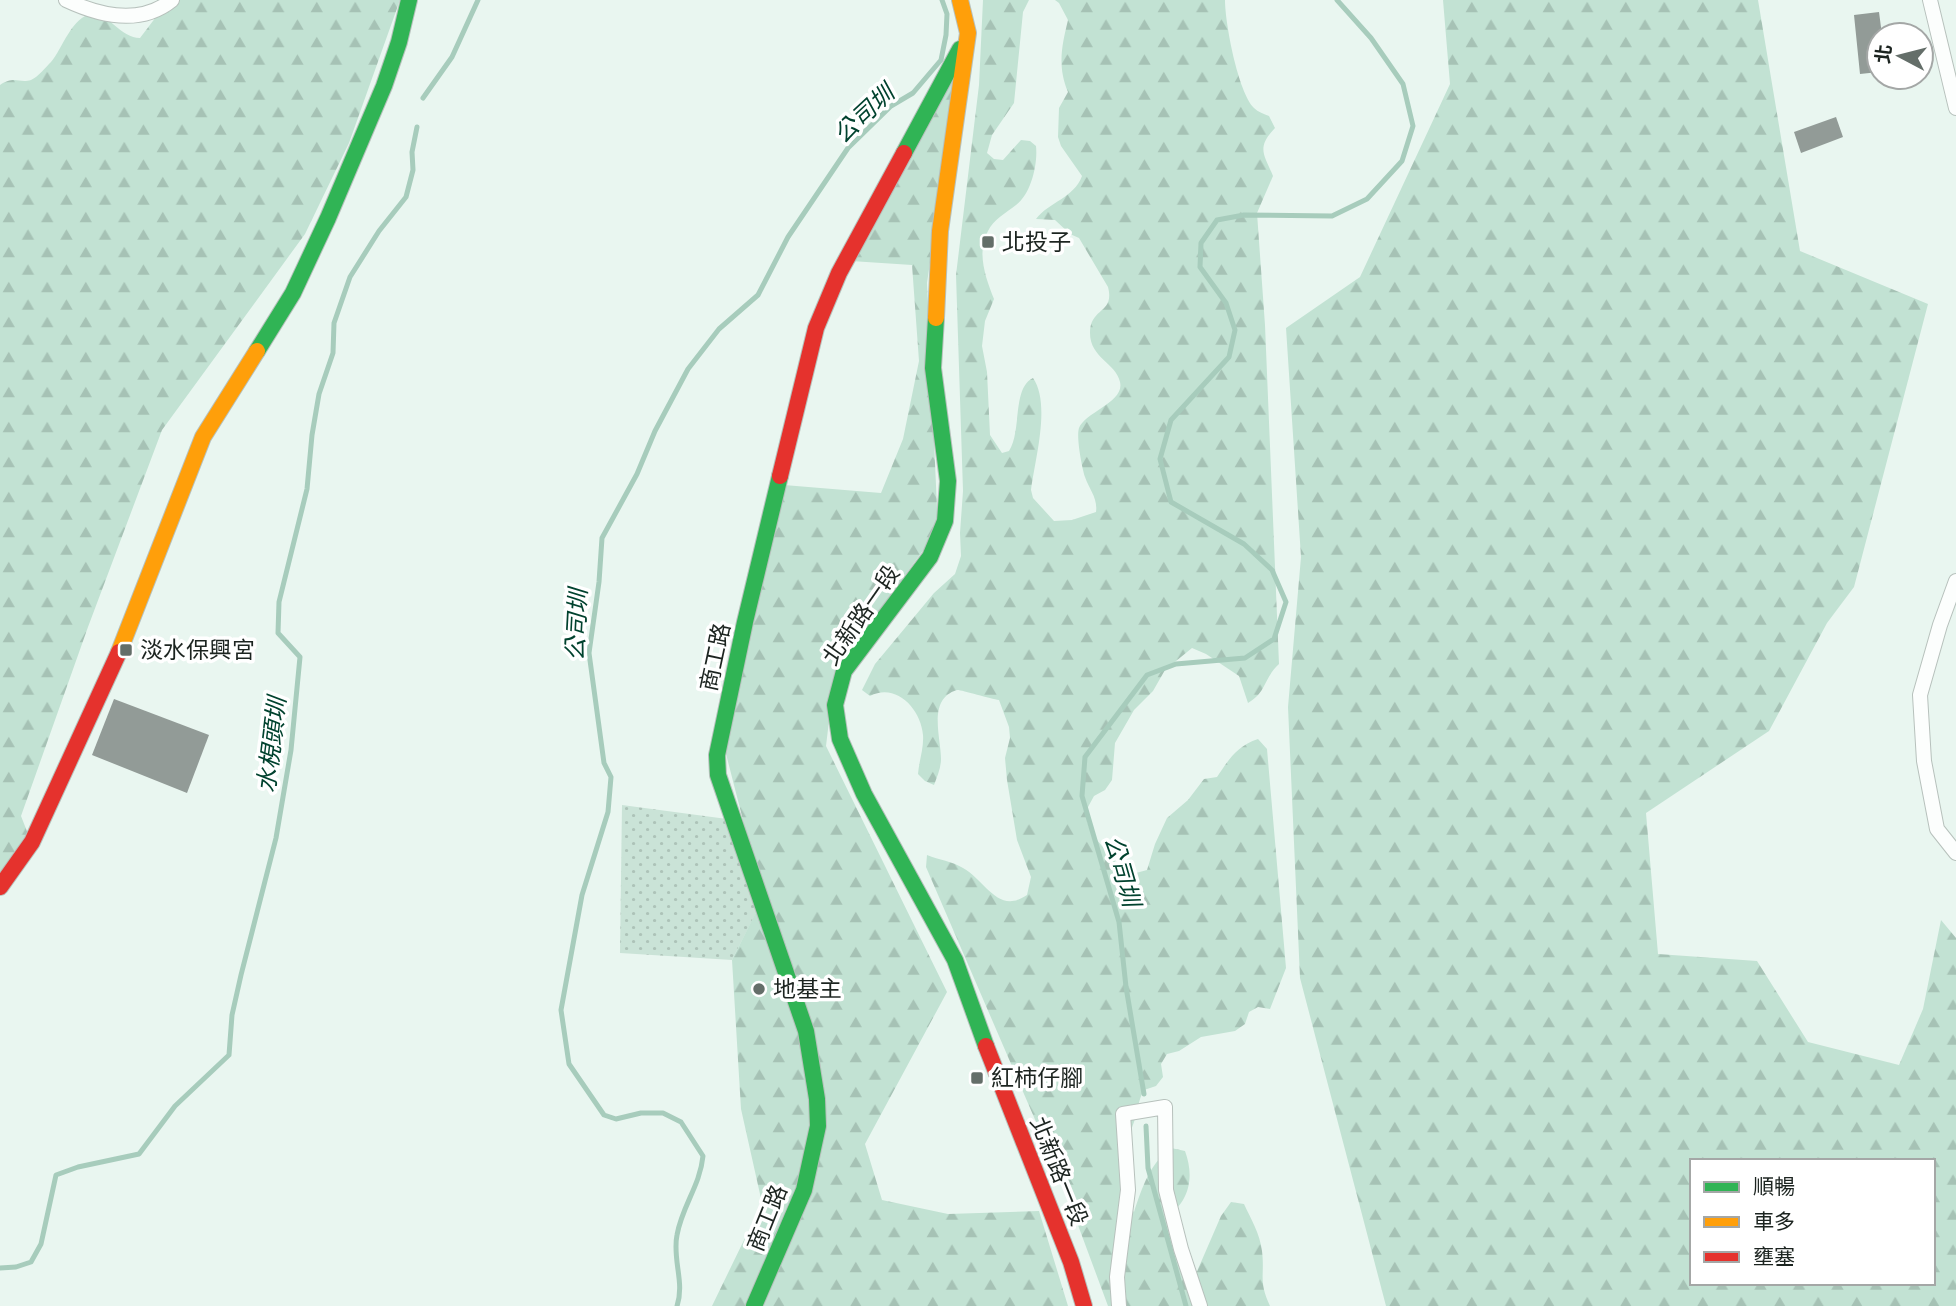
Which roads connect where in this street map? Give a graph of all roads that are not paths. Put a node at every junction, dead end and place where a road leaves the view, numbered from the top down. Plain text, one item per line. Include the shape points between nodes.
1 (66, 0) edge
2 (172, 0) edge
3 (410, 0) edge
4 (960, 0) edge
5 (1930, 0) edge
6 (968, 33) junction
7 (1956, 108) edge
8 (1956, 582) edge
9 (1956, 853) edge
10 (0, 887) edge
11 (754, 1306) edge
12 (1084, 1306) edge
13 (1119, 1306) edge
14 (1200, 1306) edge

1 - 2 street via 106,15 126,17 147,13
3 - 10 street via 384,86 328,218 293,293 203,437 130,629 32,842
4 - 6 street
5 - 7 street
6 - 11 street, 商工路 via 839,273 816,328 717,755 718,775 806,1031 817,1099 818,1126 804,1190
6 - 12 street, 北新路一段 via 940,231 933,368 948,481 945,521 930,557 844,671 835,705 840,739 864,794 955,960
8 - 9 street via 1920,695 1924,761 1937,829
13 - 14 street via 1117,1277 1128,1190 1123,1114 1165,1107 1166,1190

